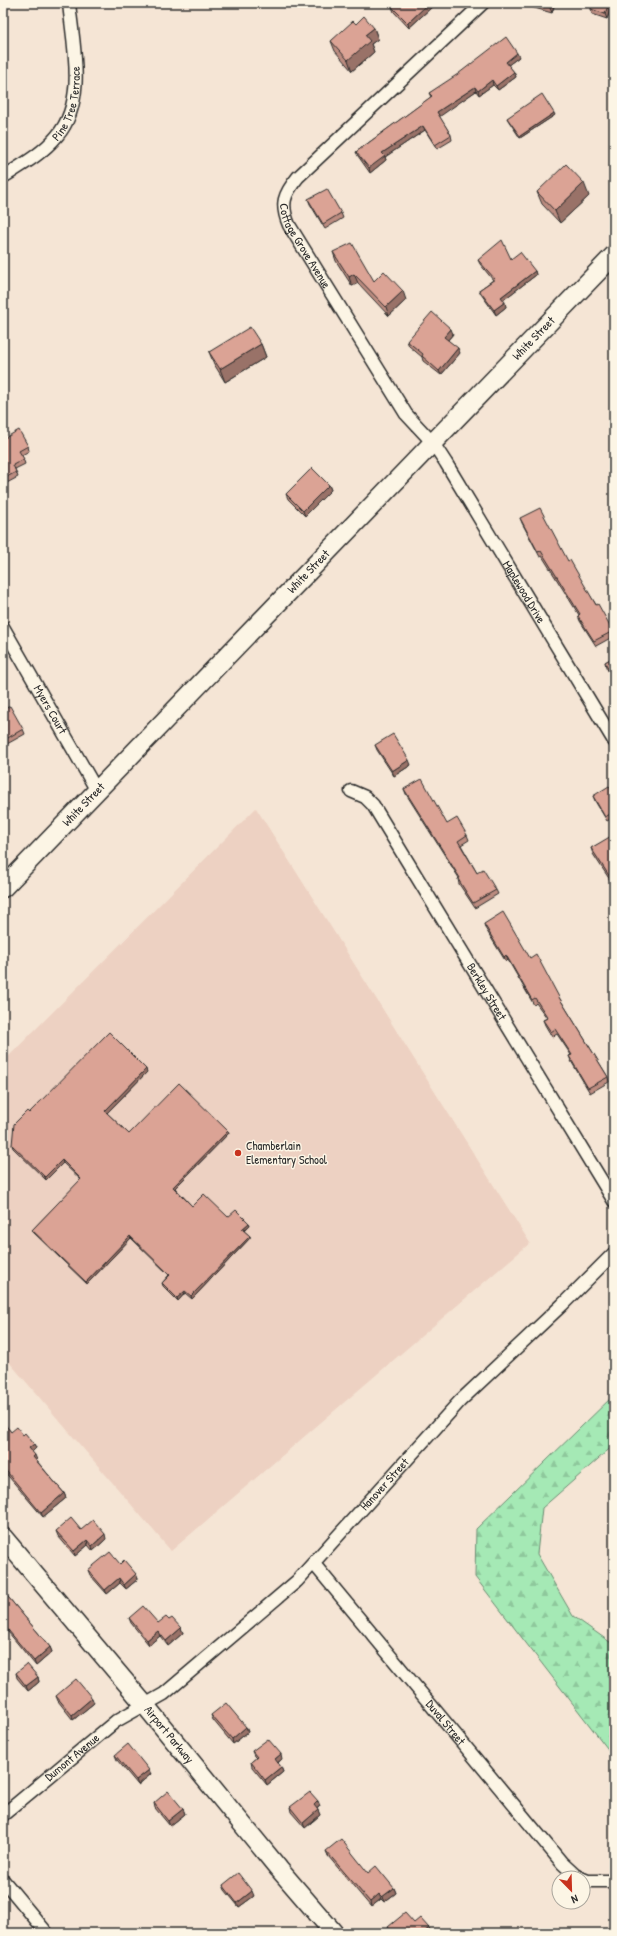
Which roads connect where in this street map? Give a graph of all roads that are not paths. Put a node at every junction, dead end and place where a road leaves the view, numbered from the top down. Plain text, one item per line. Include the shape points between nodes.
1 (69, 3) edge
2 (483, 3) edge
3 (3, 177) edge
4 (614, 255) edge
5 (433, 443) junction
6 (3, 627) edge
7 (614, 741) edge
8 (97, 791) junction
9 (351, 792) dead end
10 (3, 888) edge
11 (614, 1200) edge
12 (614, 1253) edge
13 (3, 1537) edge
14 (314, 1564) junction
15 (144, 1704) junction
16 (3, 1815) edge
17 (570, 1870) edge
18 (3, 1880) edge
19 (591, 1881) edge
20 (614, 1881) edge
21 (47, 1933) edge
22 (334, 1933) edge

1 - 3 street, Pine Tree Terrace via 75,75 69,114 64,126 46,147
2 - 5 street, Cottage Grove Avenue via 298,177 289,189 284,204 289,225 406,414
4 - 5 street, White Street
5 - 7 street, Maplewood Drive
5 - 8 street, White Street
6 - 8 street, Myers Court
8 - 10 street, White Street
9 - 11 street, Berkley Street via 365,797 373,805
12 - 14 street, Hanover Street via 460,1401
13 - 15 street, Airport Parkway
14 - 15 street, Hanover Street via 164,1694
14 - 17 street, Duval Street
15 - 16 street, Dumont Avenue via 116,1721
15 - 22 street, Airport Parkway
18 - 21 street
19 - 20 street, Duval Street

